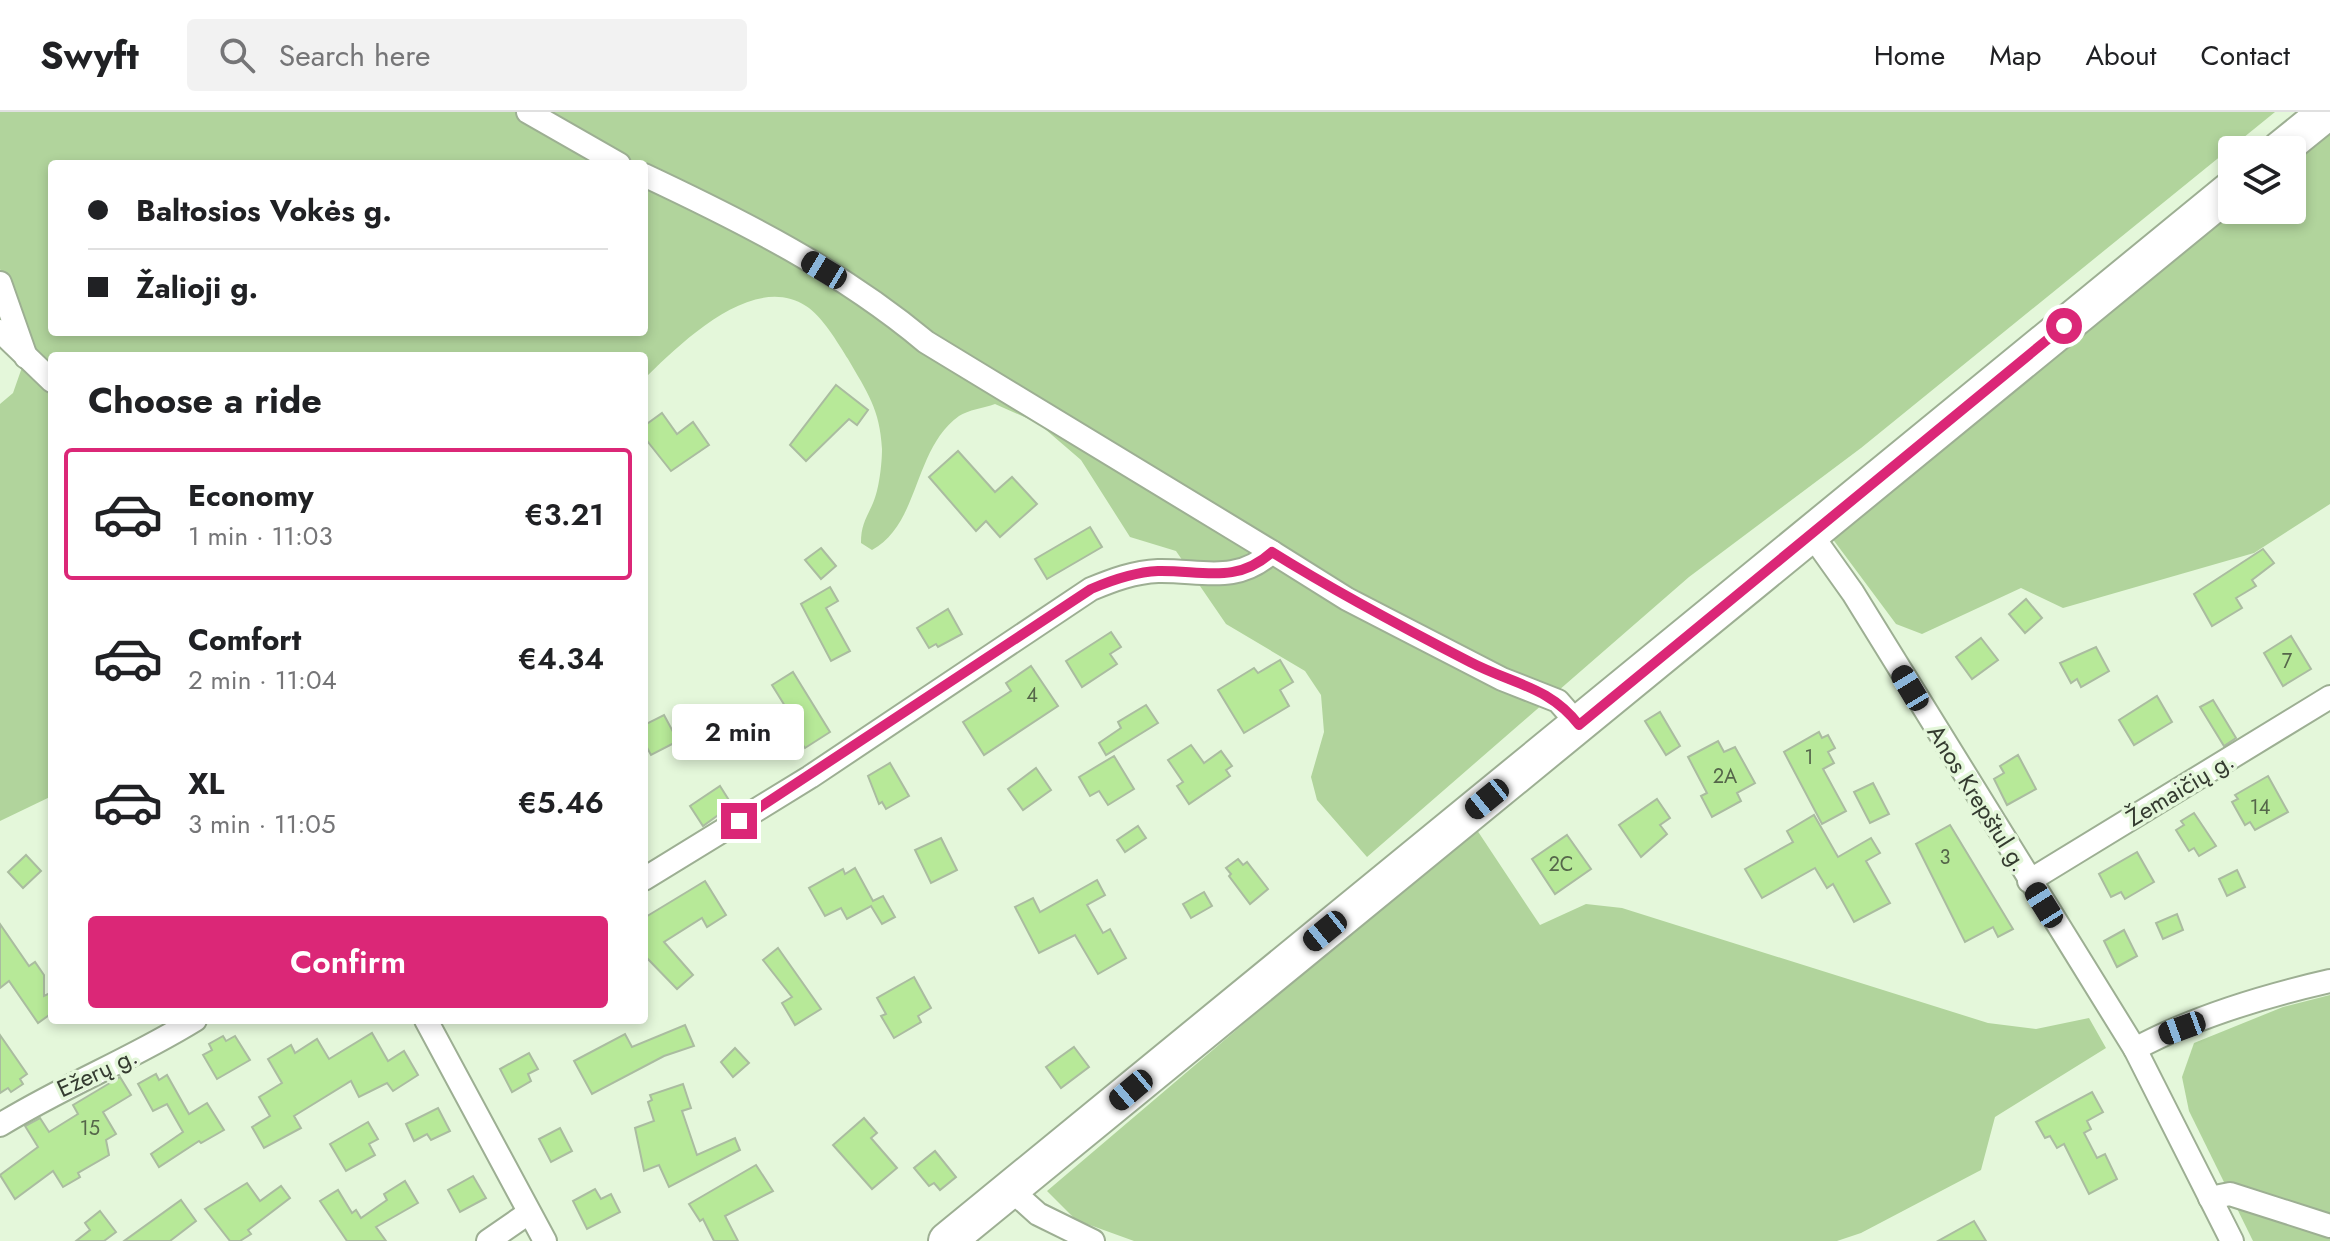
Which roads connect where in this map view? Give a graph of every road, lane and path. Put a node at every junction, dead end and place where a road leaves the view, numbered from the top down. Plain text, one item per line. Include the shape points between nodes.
1 (528, 112) edge
2 (2327, 112) edge
3 (2297, 136) edge
4 (612, 160) edge
5 (648, 177) edge
6 (2218, 200) edge
7 (0, 283) edge
8 (0, 331) edge
9 (26, 357) junction
10 (48, 377) edge
11 (1811, 534) junction
12 (1272, 552) junction
13 (2330, 697) edge
14 (1579, 725) junction
15 (648, 877) edge
16 (2029, 881) junction
17 (2330, 981) edge
18 (188, 1024) edge
19 (428, 1024) edge
20 (2135, 1049) junction
21 (0, 1125) edge
22 (1010, 1189) junction
23 (2210, 1198) junction
24 (527, 1214) junction
25 (2330, 1226) edge
26 (488, 1241) edge
27 (545, 1241) edge
28 (947, 1241) edge
29 (1093, 1241) edge
30 (2232, 1241) edge

1 - 4 street
2 - 3 main road
5 - 12 street via 746,223 876,301 926,342
6 - 11 main road
7 - 9 street
8 - 9 street
9 - 10 street
11 - 14 main road
11 - 16 street, Anos Krepštul g. via 1853,593
12 - 14 street via 1347,599 1502,679 1558,701
12 - 15 street via 1245,570 1220,576 1157,571 1091,589 810,777
13 - 16 street, Žemaičių g.
14 - 22 main road
16 - 20 street, Anos Krepštul g.
17 - 20 street via 2280,993
18 - 21 street, Ežerų g. via 51,1093
19 - 24 street
20 - 23 street, Anos Krepštul g.
22 - 28 main road
22 - 29 street via 1038,1214
23 - 25 street via 2230,1194
23 - 30 street, Anos Krepštul g.
24 - 26 street
24 - 27 street

